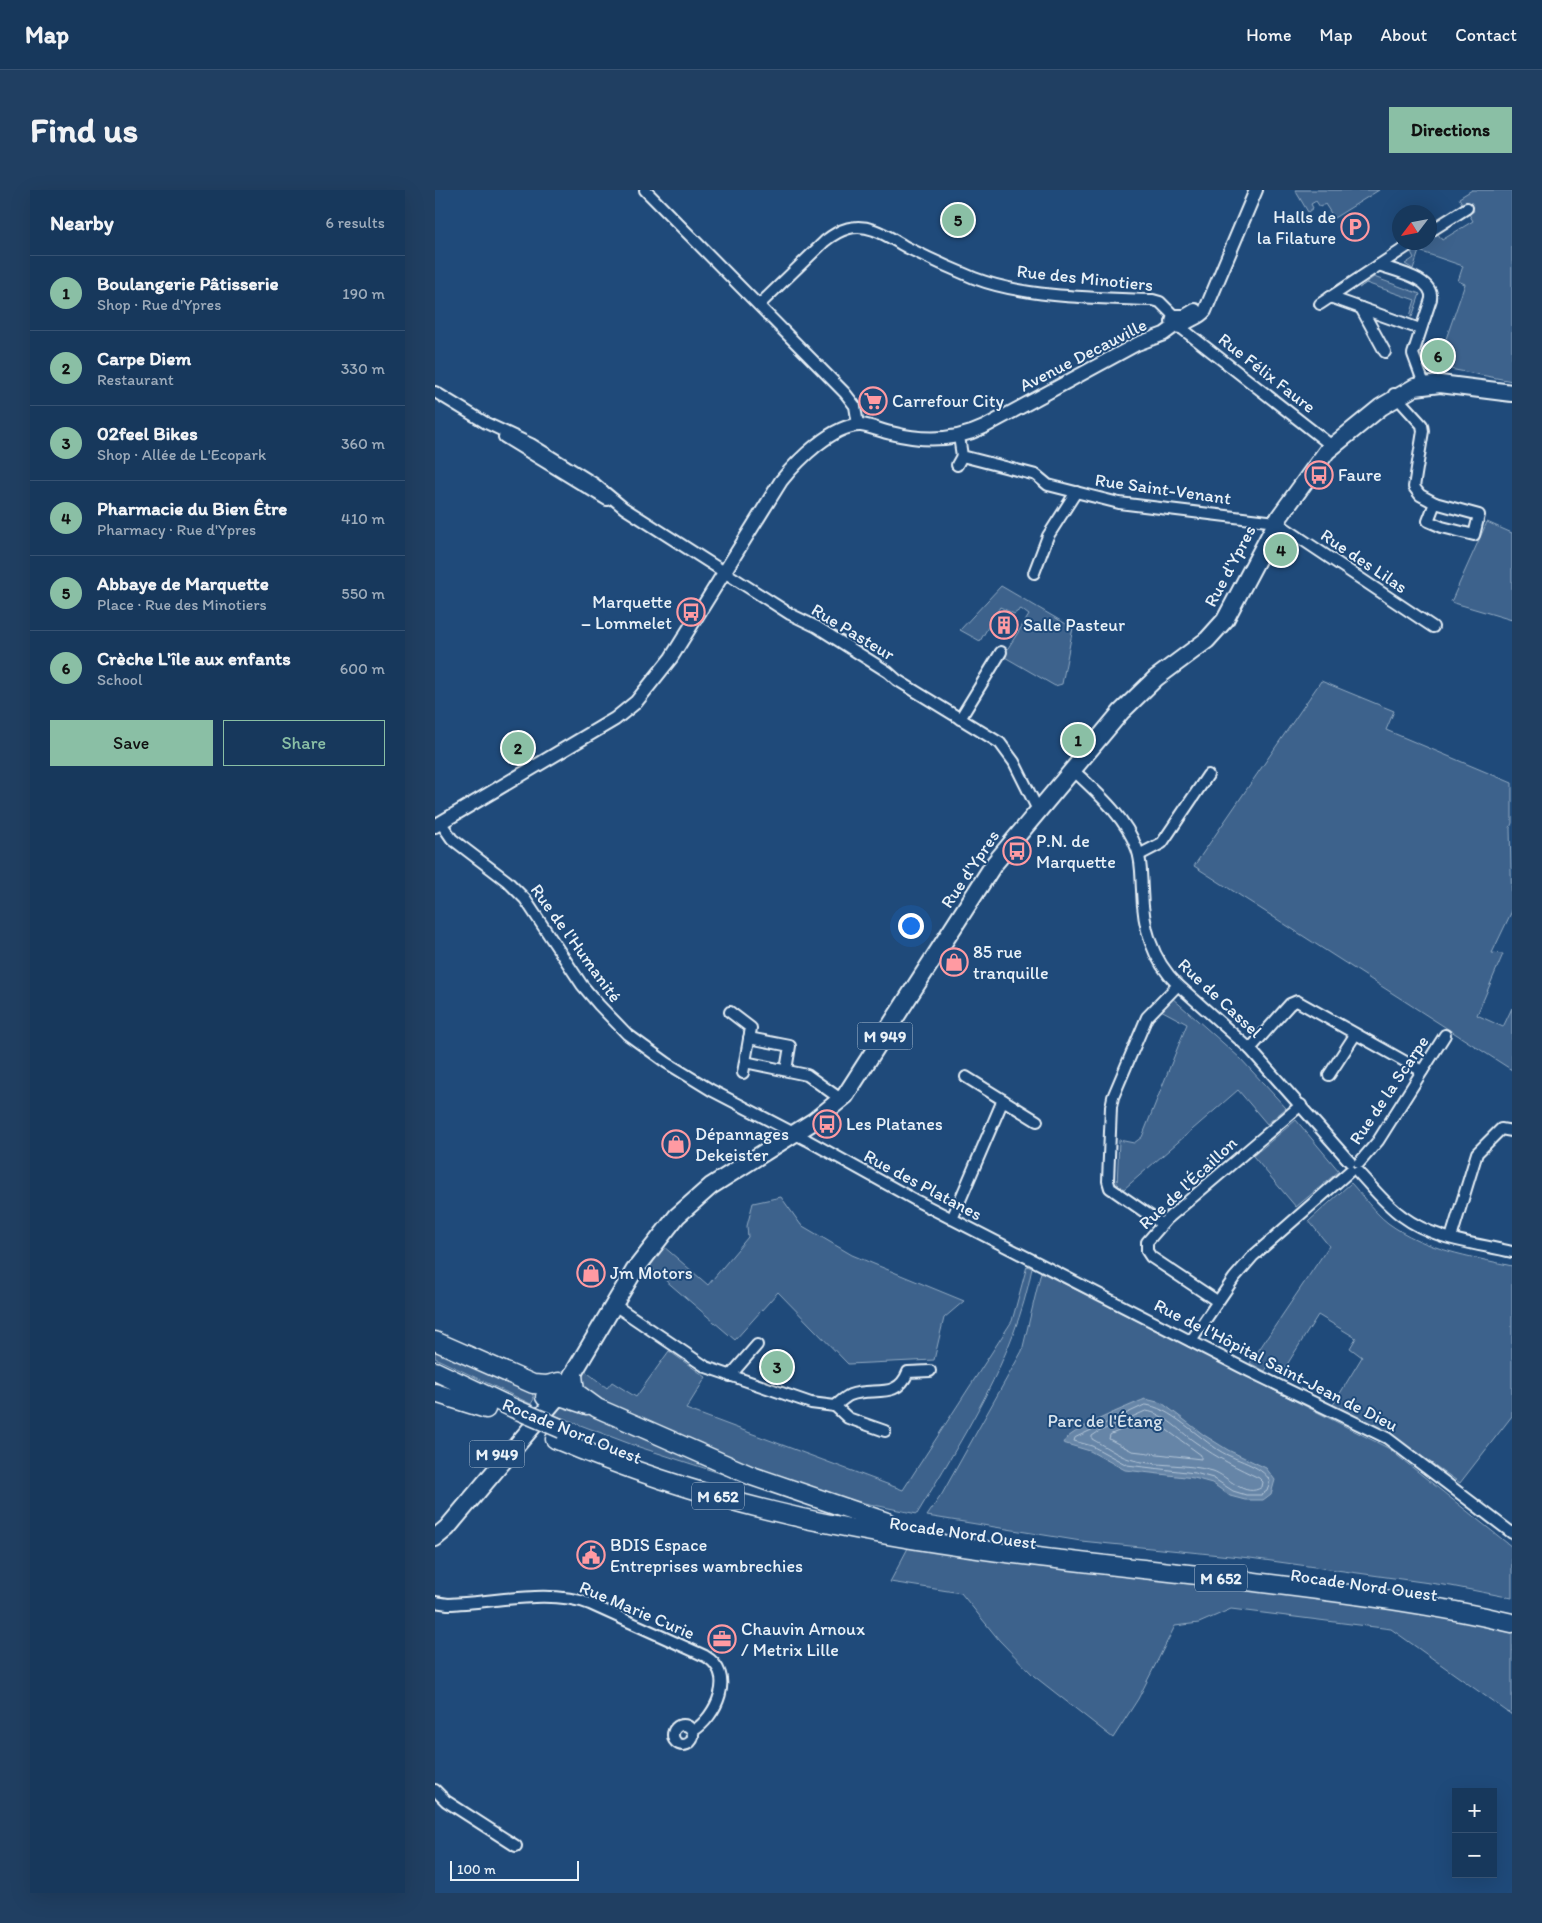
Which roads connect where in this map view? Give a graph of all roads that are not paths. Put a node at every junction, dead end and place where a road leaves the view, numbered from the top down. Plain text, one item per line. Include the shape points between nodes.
1 (645, 190) edge
2 (1257, 190) edge
3 (1467, 208) dead end
4 (1437, 227) edge
5 (1401, 250) edge
6 (1379, 265) junction
7 (1330, 297) junction
8 (1320, 304) dead end
9 (759, 305) junction
10 (1361, 308) junction
11 (1179, 322) junction
12 (1420, 329) junction
13 (1385, 352) dead end
14 (1422, 381) junction
15 (435, 392) edge
16 (1512, 394) edge
17 (1395, 395) junction
18 (858, 425) junction
19 (959, 436) junction
20 (1332, 446) junction
21 (1076, 492) junction
22 (1435, 503) junction
23 (1276, 522) junction
24 (725, 572) junction
25 (1034, 573) dead end
26 (1433, 627) dead end
27 (1001, 652) dead end
28 (961, 719) junction
29 (1072, 769) junction
30 (1208, 775) dead end
31 (1038, 810) junction
32 (438, 825) edge
33 (1139, 855) junction
34 (1178, 985) junction
35 (730, 1012) dead end
36 (1355, 1035) junction
37 (1445, 1035) dead end
38 (749, 1038) junction
39 (1250, 1049) junction
40 (786, 1070) junction
41 (1422, 1071) junction
42 (1329, 1075) dead end
43 (966, 1076) dead end
44 (842, 1100) junction
45 (1003, 1100) junction
46 (1301, 1105) junction
47 (1037, 1121) dead end
48 (1512, 1131) edge
49 (795, 1133) junction
50 (1354, 1167) junction
51 (952, 1219) junction
52 (1162, 1224) junction
53 (1451, 1238) junction
54 (1512, 1252) edge
55 (1037, 1262) joint
56 (1217, 1302) junction
57 (613, 1304) junction
58 (435, 1341) edge
59 (1191, 1342) junction
60 (757, 1344) dead end
61 (435, 1371) edge
62 (930, 1371) dead end
63 (730, 1376) junction
64 (435, 1384) edge
65 (435, 1393) edge
66 (554, 1394) junction
67 (835, 1406) junction
68 (486, 1409) junction
69 (510, 1413) junction
70 (885, 1431) dead end
71 (435, 1526) edge
72 (889, 1526) junction
73 (1512, 1533) edge
74 (931, 1535) junction
75 (435, 1538) edge
76 (435, 1602) edge
77 (1512, 1611) edge
78 (1512, 1623) edge
79 (693, 1731) dead end
80 (435, 1790) edge
81 (516, 1846) dead end

1 - 9 street
2 - 11 street via 1214,287 1199,307
3 - 4 street
5 - 6 street
6 - 7 street
6 - 12 street via 1424,282 1429,287 1431,299
7 - 8 street
7 - 10 street
9 - 11 street, Rue des Minotiers via 831,236 847,228 860,227 874,230 977,279 1076,297 1155,300
9 - 18 street via 845,393 855,406
10 - 12 street
10 - 13 street
11 - 19 street, Avenue Decauville via 1167,332 1137,344 985,427
11 - 20 street, Rue Félix Faure
12 - 14 street via 1413,358
14 - 16 main road, M 949
14 - 17 main road, M 949
15 - 24 street, Rue Pasteur
17 - 20 main road, Rue d'Ypres / M 949
17 - 22 street via 1423,428 1414,487 1420,495
18 - 19 street, Avenue Decauville via 908,437
18 - 24 street via 823,441 792,468
19 - 21 street, Rue Saint-Venant via 959,460 1036,475 1046,484
20 - 23 main road, Rue d'Ypres / M 949
21 - 23 street, Rue Saint-Venant via 1119,503
21 - 25 street via 1048,536
22 - 22 street via 1428,521 1474,535 1479,515
23 - 26 street, Rue des Lilas
23 - 29 main road, Rue d'Ypres / M 949 via 1231,611 1219,627 1199,647 1141,692
24 - 28 street, Rue Pasteur
24 - 32 street via 671,658 627,711
27 - 28 street
28 - 31 street, Rue Pasteur via 1003,746
29 - 31 main road, Rue d'Ypres / M 949
29 - 33 street, Rue de Cassel via 1109,805 1130,834
30 - 33 street via 1164,840
31 - 44 main road, Rue d'Ypres / M 949 via 994,864
32 - 49 street, Rue de l'Humanité via 525,899 582,985 627,1034 685,1075
33 - 34 street, Rue de Cassel via 1147,934 1159,960
34 - 39 street, Rue de Cassel
34 - 52 street via 1147,1017 1111,1107 1110,1188
35 - 38 street via 751,1028
36 - 39 street via 1297,1001 1290,1004
36 - 41 street
36 - 42 street
37 - 41 street, Rue de la Scarpe
38 - 40 street via 790,1046
38 - 40 street via 744,1067
39 - 46 street, Rue de Cassel
40 - 44 street via 812,1078
41 - 50 street, Rue de la Scarpe via 1378,1141
43 - 45 street
44 - 49 main road, Rue d'Ypres / M 949
45 - 47 street
45 - 51 street
46 - 50 street, Rue de Cassel
46 - 52 street, Rue de l'Écaillon
48 - 53 street via 1501,1129 1477,1153
49 - 51 street, Rue des Platanes
49 - 57 main road, Rue d'Ypres / M 949 via 711,1186 681,1211 645,1254
50 - 53 street, Rue de Cassel via 1403,1217 1433,1233
50 - 56 street, Rue de la Scarpe via 1260,1249
51 - 55 street, Rue des Platanes
52 - 56 street, Rue de l'Écaillon via 1147,1242 1147,1252
53 - 54 street, Rue de Cassel
55 - 59 street, Rue de l'Hôpital Saint-Jean de Dieu
56 - 59 street, Rue de la Scarpe
57 - 63 street via 706,1367
57 - 66 main road, Rue d'Ypres / M 949
58 - 66 highway via 533,1384 547,1385
59 - 73 street, Rue de l'Hôpital Saint-Jean de Dieu via 1387,1438
60 - 63 street
61 - 69 highway, Rocade Nord Ouest / M 652
62 - 67 street via 908,1372 906,1379 889,1392 850,1395
63 - 67 street via 811,1403
64 - 68 highway, Rocade Nord Ouest / M 652
65 - 68 highway
66 - 71 main road, Rue d'Ypres / M 949
66 - 72 highway via 597,1408 751,1476
66 - 75 main road, Rue d'Ypres / M 949 via 447,1528
67 - 70 street via 848,1418
68 - 69 highway, Rocade Nord Ouest / M 652
69 - 72 highway, Rocade Nord Ouest / M 652 via 641,1472 739,1502 816,1521
72 - 74 highway, Rocade Nord Ouest / M 652
74 - 77 highway, Rocade Nord Ouest / M 652 via 1371,1585
74 - 78 highway, Rocade Nord Ouest / M 652 via 1381,1598
76 - 79 street, Rue Marie Curie via 570,1598 705,1656 716,1666 721,1690 711,1716
80 - 81 street via 443,1799

